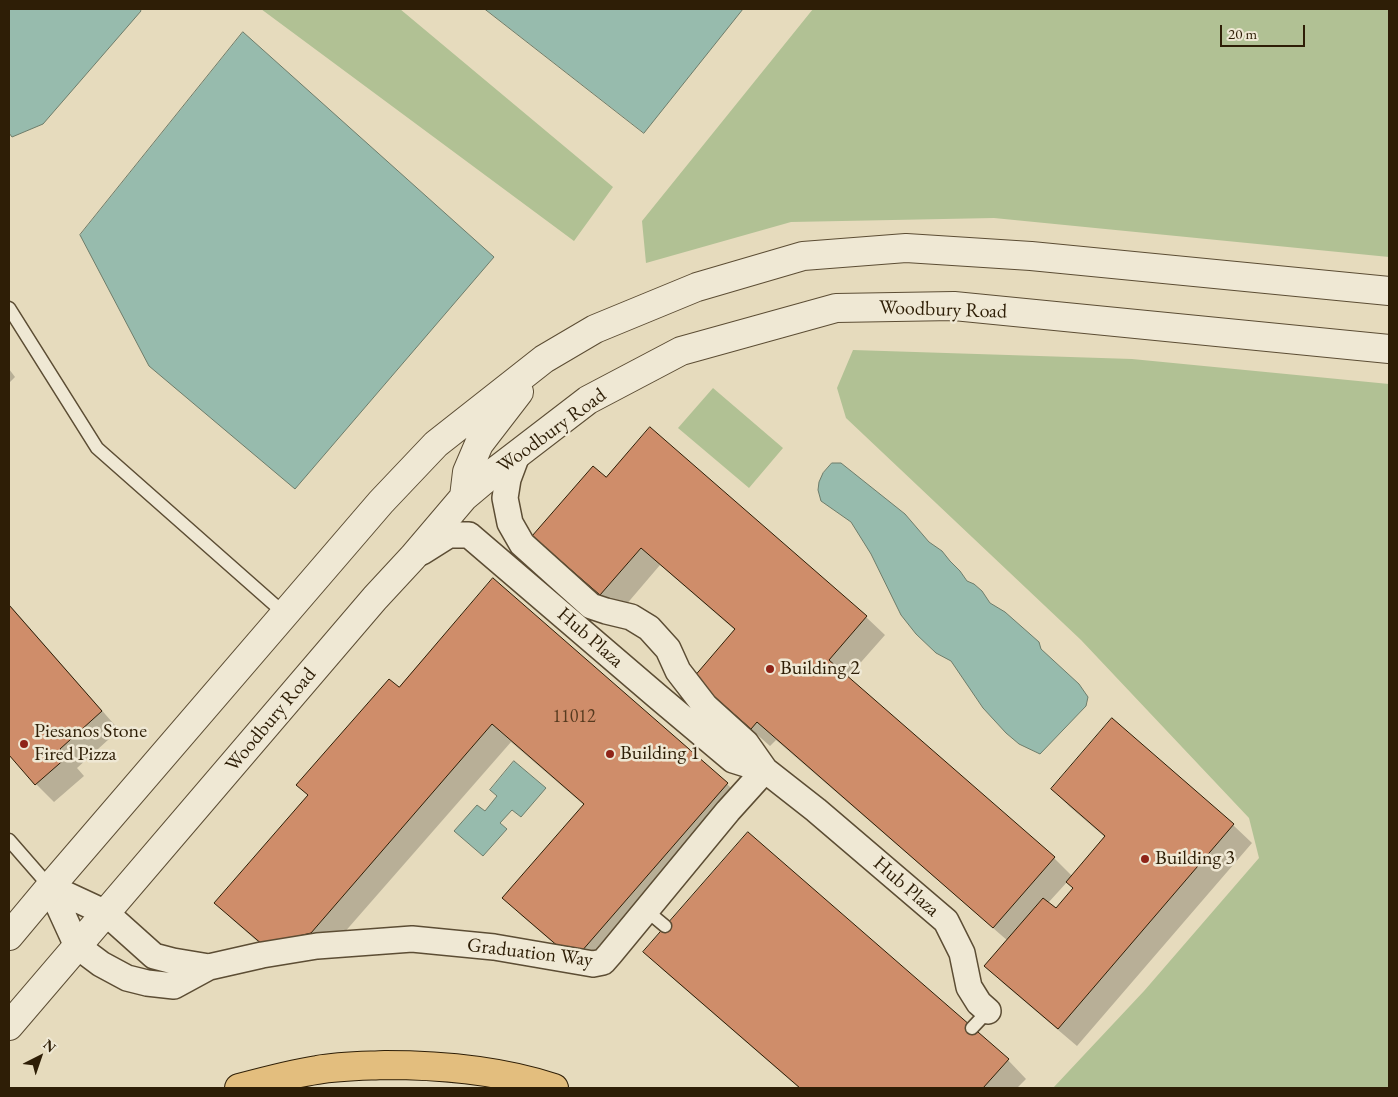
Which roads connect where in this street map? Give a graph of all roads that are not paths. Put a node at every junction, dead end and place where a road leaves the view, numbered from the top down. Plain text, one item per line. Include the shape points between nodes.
1 (1389, 291) edge
2 (9, 308) edge
3 (1389, 349) edge
4 (544, 359) junction
5 (517, 455) junction
6 (464, 497) junction
7 (469, 535) junction
8 (413, 557) junction
9 (613, 613) junction
10 (284, 614) junction
11 (590, 638) junction
12 (678, 671) junction
13 (656, 696) junction
14 (765, 770) junction
15 (9, 840) edge
16 (50, 886) junction
17 (106, 913) junction
18 (9, 936) edge
19 (77, 946) junction
20 (154, 956) junction
21 (208, 967) junction
22 (147, 983) junction
23 (980, 1019) dead end
24 (9, 1026) edge
25 (239, 1088) edge
26 (554, 1088) edge

1 - 4 street via 1031,256 906,248 803,256 697,287 595,329
2 - 10 lane via 97,448
3 - 5 street, Woodbury Road via 954,306 836,308 682,350 588,400
4 - 6 street via 480,444 467,472
4 - 10 street via 436,444
5 - 6 street, Woodbury Road
5 - 9 street, Hub Plaza via 505,498 510,523 522,544 591,606
6 - 7 street
6 - 8 street, Woodbury Road
7 - 8 street via 450,535
7 - 11 street, Hub Plaza
8 - 17 street, Woodbury Road
9 - 11 street
9 - 12 street, Hub Plaza via 631,617 649,628 668,649
10 - 16 street
11 - 13 street, Hub Plaza
12 - 13 street
12 - 14 street, Hub Plaza via 705,706 746,743
13 - 14 street, Hub Plaza via 733,760
14 - 21 street, Graduation Way via 728,812 656,919 603,962 593,964 494,947 412,939 318,946
14 - 23 street, Hub Plaza via 946,922 962,953 969,987 979,1003
15 - 16 lane
16 - 17 street, Graduation Way
16 - 18 street
16 - 19 street
17 - 19 street, Woodbury Road
17 - 20 street, Graduation Way
19 - 22 street, Graduation Way via 127,978
19 - 24 street, Woodbury Road
20 - 21 street, Graduation Way
20 - 22 street
21 - 22 street, Graduation Way via 174,986
25 - 26 highway via 318,1070 407,1065 497,1073

